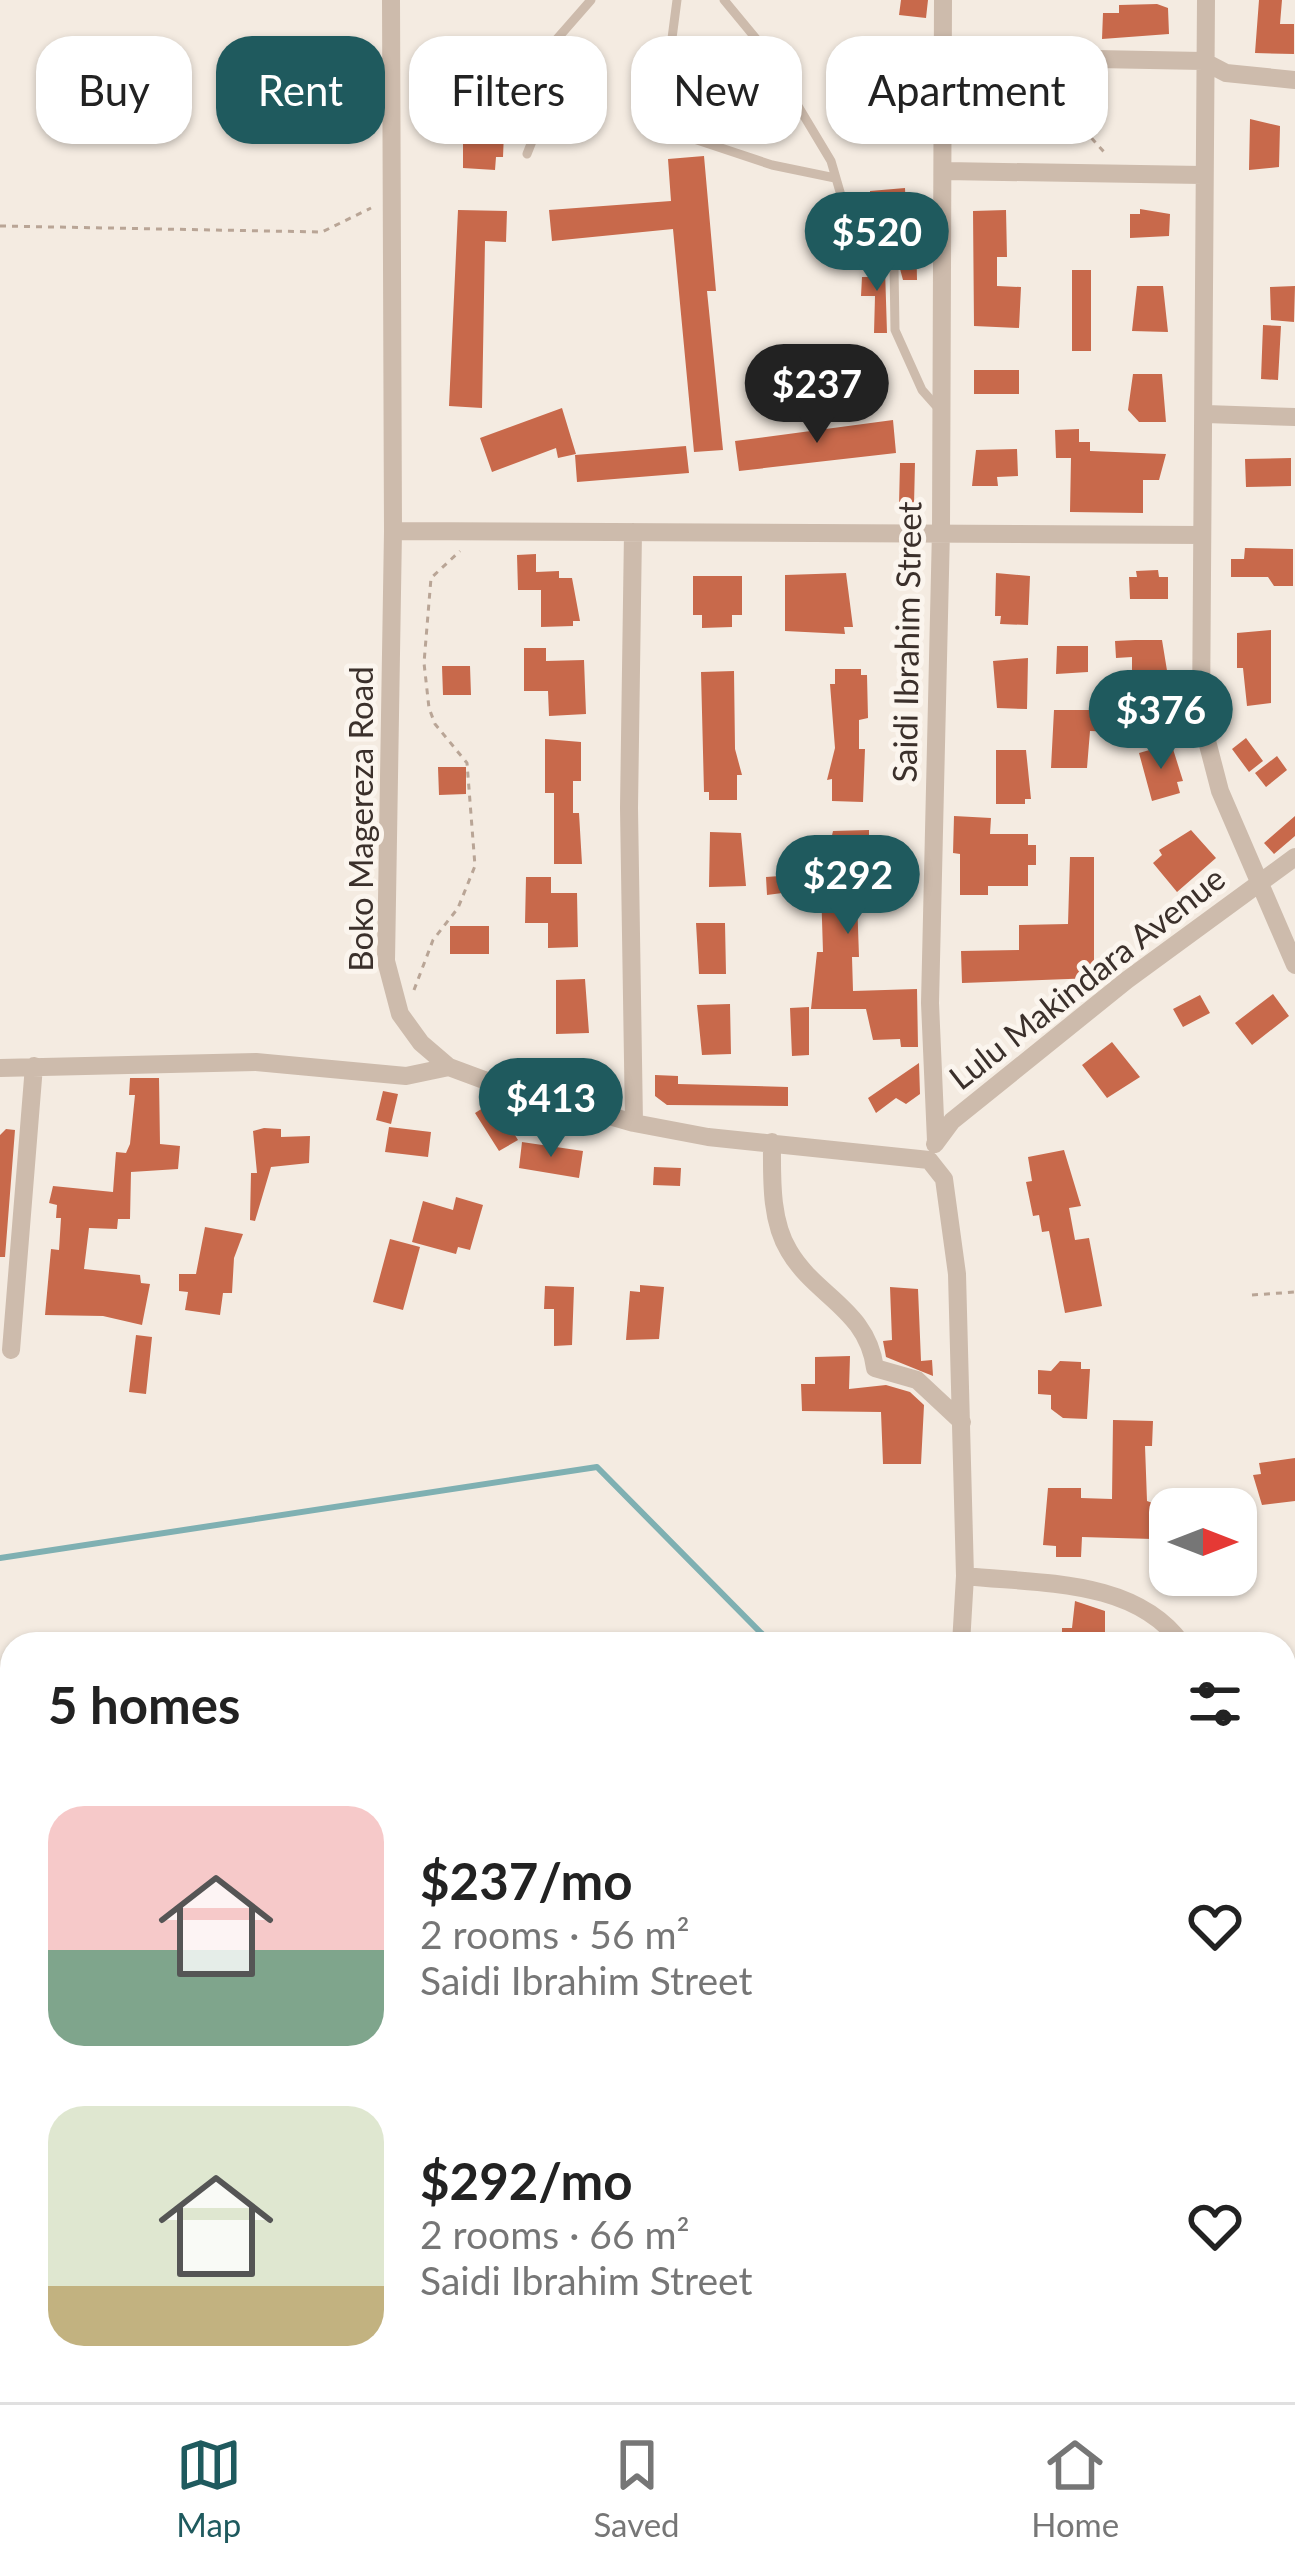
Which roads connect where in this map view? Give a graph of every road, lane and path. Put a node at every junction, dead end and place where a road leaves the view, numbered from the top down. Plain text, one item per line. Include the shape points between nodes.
1 (391, 0) edge
2 (591, 0) edge
3 (677, 0) edge
4 (724, 0) edge
5 (943, 0) edge
6 (1206, 0) edge
7 (944, 36) edge
8 (1108, 60) edge
9 (1203, 61) junction
10 (1295, 80) edge
11 (945, 144) edge
12 (1096, 144) edge
13 (527, 154) dead end
14 (945, 171) junction
15 (1124, 175) junction
16 (1202, 175) junction
17 (835, 178) junction
18 (392, 193) junction
19 (0, 226) edge
20 (938, 408) junction
21 (1206, 414) junction
22 (1295, 417) edge
23 (941, 530) junction
24 (393, 531) junction
25 (462, 532) junction
26 (633, 532) junction
27 (1201, 535) junction
28 (1295, 857) edge
29 (1257, 884) junction
30 (1295, 965) edge
31 (400, 1014) junction
32 (34, 1066) junction
33 (449, 1067) junction
34 (0, 1068) edge
35 (634, 1123) junction
36 (772, 1142) junction
37 (933, 1150) junction
38 (1295, 1292) edge
39 (1252, 1295) dead end
40 (10, 1350) dead end
41 (962, 1423) junction
42 (965, 1576) junction
43 (962, 1632) edge
44 (1171, 1632) edge

1 - 18 street, Boko Magereza Road
2 - 13 lane via 548,49
3 - 17 lane via 663,107 670,130
4 - 17 lane via 762,46 832,160
5 - 7 street, Saidi Ibrahim Street
6 - 9 street
8 - 9 street
9 - 10 street via 1226,73
9 - 16 street
11 - 14 street, Saidi Ibrahim Street
12 - 15 path
14 - 15 street
14 - 20 street, Saidi Ibrahim Street
15 - 16 street
16 - 21 street
17 - 20 lane via 845,209 893,267 895,330
18 - 19 path via 322,232
18 - 24 street, Boko Magereza Road
20 - 23 street, Saidi Ibrahim Street
21 - 22 street
21 - 27 street
23 - 26 street
23 - 27 street
23 - 37 street, Saidi Ibrahim Street
24 - 25 street
24 - 31 street, Boko Magereza Road via 386,961
25 - 26 street
25 - 31 path via 462,550 431,578 424,663 435,724 467,763 475,866
26 - 35 street
27 - 29 street via 1201,718
28 - 29 street, Lulu Makindara Avenue
29 - 30 street
29 - 37 street, Lulu Makindara Avenue via 952,1121
31 - 33 street, Boko Magereza Road
32 - 33 street via 256,1062 406,1076
32 - 34 street
32 - 40 street
33 - 35 street, Boko Magereza Road
35 - 36 street, Boko Magereza Road
36 - 37 street, Boko Magereza Road
36 - 41 street via 777,1218 799,1267 871,1340 875,1368 917,1381
37 - 41 street via 952,1213
38 - 39 path
41 - 42 street
42 - 43 street
42 - 44 street via 1109,1594 1156,1615

